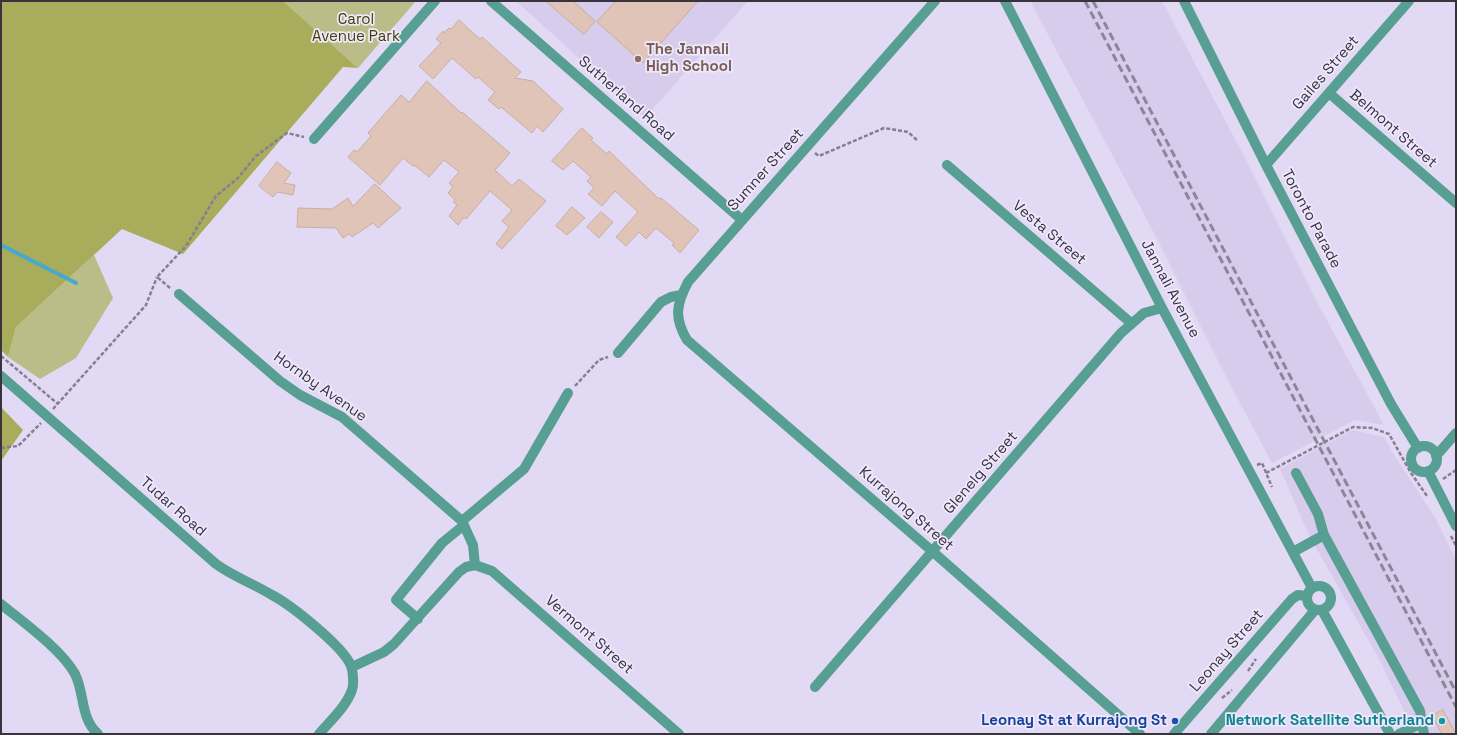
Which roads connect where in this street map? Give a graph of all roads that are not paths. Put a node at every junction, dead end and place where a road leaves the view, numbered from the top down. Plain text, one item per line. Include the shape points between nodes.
1 (435, 1) edge
2 (492, 1) edge
3 (935, 1) edge
4 (1005, 1) edge
5 (1184, 1) edge
6 (1409, 1) edge
7 (1329, 93) junction
8 (314, 139) road end
9 (947, 165) dead end
10 (1266, 165) junction
11 (1456, 203) edge
12 (742, 220) junction
13 (179, 294) road end
14 (681, 295) junction
15 (1162, 308) junction
16 (1131, 323) junction
17 (618, 353) road end
18 (1, 376) edge
19 (568, 393) road end
20 (1456, 433) edge
21 (1418, 448) junction
22 (1436, 456) junction
23 (1428, 471) junction
24 (1296, 473) dead end
25 (463, 523) junction
26 (1456, 526) edge
27 (1324, 535) junction
28 (932, 551) junction
29 (1293, 552) junction
30 (475, 565) junction
31 (1309, 592) junction
32 (1, 604) edge
33 (1319, 610) junction
34 (418, 619) junction
35 (352, 666) junction
36 (815, 687) dead end
37 (1422, 723) junction
38 (98, 734) edge
39 (319, 734) edge
40 (679, 734) edge
41 (1140, 734) edge
42 (1174, 734) edge
43 (1211, 734) edge
44 (1390, 734) edge
45 (1399, 734) edge
46 (1424, 734) edge

1 - 8 street
2 - 12 street, Sutherland Road
3 - 12 street, Sumner Street
4 - 15 street, Jannali Avenue
5 - 10 street, Toronto Parade
6 - 7 street, Gailes Street
7 - 10 street, Gailes Street
7 - 11 street, Belmont Street
9 - 16 street, Vesta Street
10 - 21 street, Toronto Parade via 1391,404
12 - 14 street, Sumner Street via 692,277
13 - 25 street, Hornby Avenue via 280,381 300,395 342,417
14 - 17 street via 661,302
14 - 28 street, Kurrajong Street via 678,310 679,326 687,340
15 - 16 street, Glenelg Street via 1144,313
15 - 29 street, Jannali Avenue
16 - 28 street, Glenelg Street
18 - 35 street, Tudar Road via 216,564 285,603 336,646
19 - 25 street via 524,469
20 - 22 street
21 - 22 street via 1429,448
21 - 23 street via 1411,458 1413,466 1420,471
22 - 23 street via 1436,463
23 - 26 street
24 - 27 street via 1318,514
25 - 30 street via 473,545
25 - 34 street via 442,542 396,600
27 - 29 street
27 - 37 street via 1420,711
28 - 36 street, Glenelg Street
28 - 41 street, Kurrajong Street
29 - 31 street, Jannali Avenue
30 - 34 street via 459,572
30 - 40 street, Vermont Street via 492,571
31 - 33 street via 1307,603
31 - 33 street via 1320,586 1330,593 1329,605
31 - 42 street, Leonay Street via 1292,599
32 - 38 street via 62,657 75,675 85,715
33 - 43 street
33 - 44 street
34 - 35 street via 384,652
35 - 39 street via 352,689 343,707
37 - 45 street
37 - 46 street

